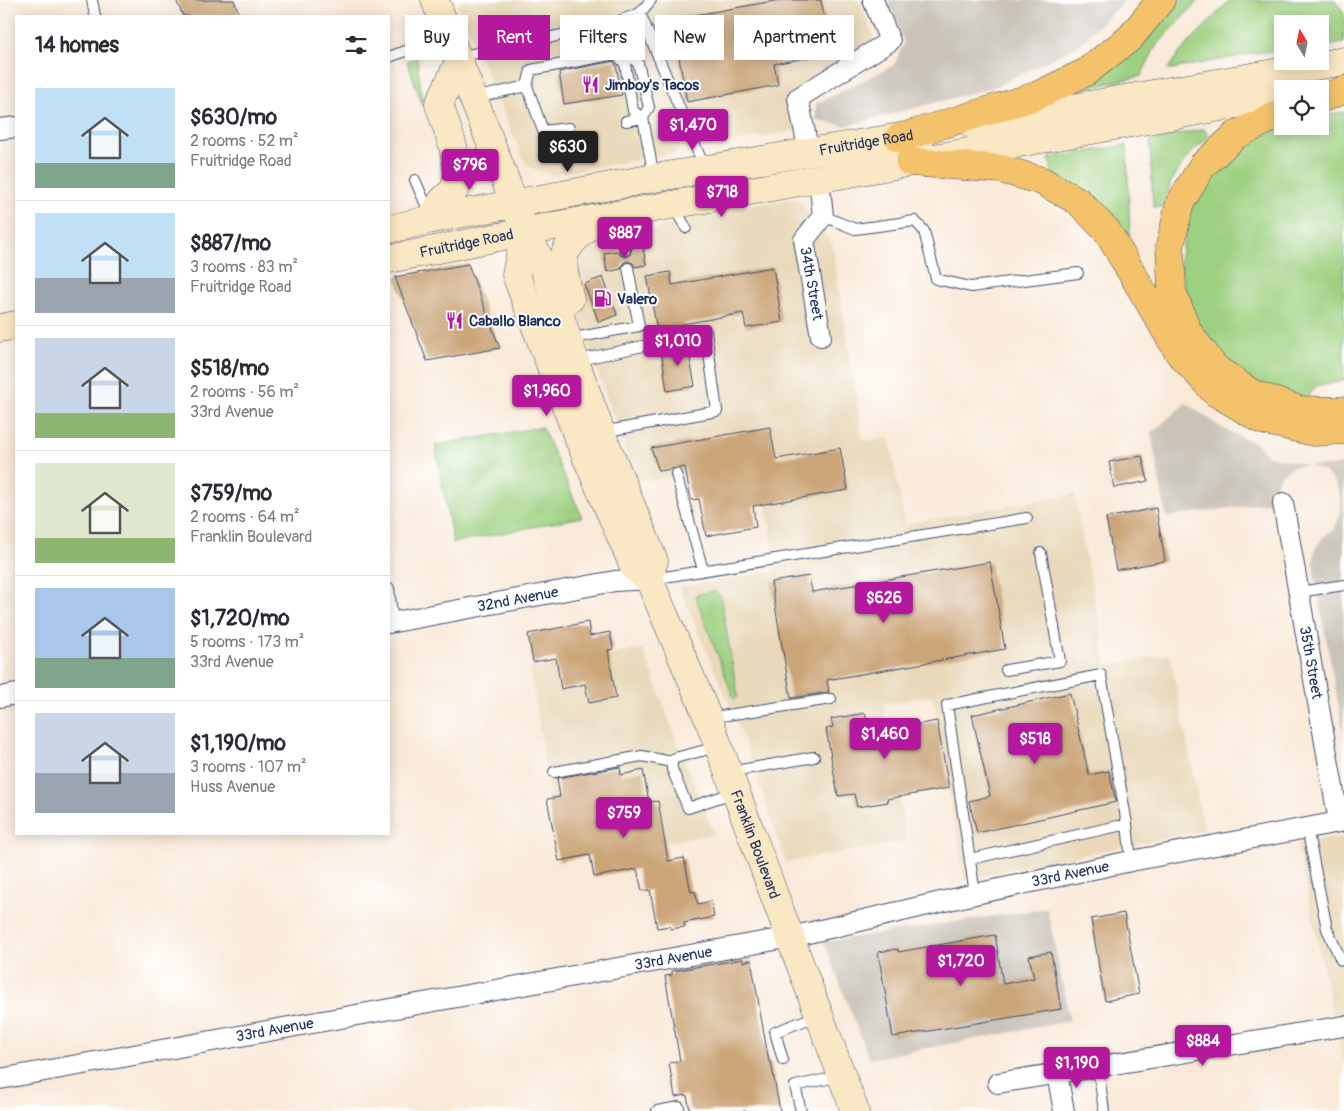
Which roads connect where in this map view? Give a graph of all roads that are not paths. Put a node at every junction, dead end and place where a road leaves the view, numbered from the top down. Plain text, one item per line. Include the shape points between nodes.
1 (92, 0) edge
2 (650, 0) edge
3 (874, 0) edge
4 (1161, 0) edge
5 (439, 1) edge
6 (640, 13) junction
7 (94, 15) edge
8 (443, 15) edge
9 (468, 50) edge
10 (405, 56) edge
11 (390, 57) edge
12 (452, 60) edge
13 (458, 60) edge
14 (584, 60) edge
15 (622, 60) edge
16 (634, 60) edge
17 (1344, 61) edge
18 (1344, 85) edge
19 (527, 86) junction
20 (1329, 88) edge
21 (1344, 90) edge
22 (1329, 96) edge
23 (1274, 97) edge
24 (473, 98) junction
25 (643, 118) junction
26 (1274, 118) edge
27 (626, 121) dead end
28 (15, 126) edge
29 (569, 128) dead end
30 (0, 130) edge
31 (899, 138) junction
32 (809, 153) junction
33 (910, 162) junction
34 (705, 170) junction
35 (654, 178) junction
36 (819, 178) junction
37 (415, 180) dead end
38 (515, 205) junction
39 (823, 216) junction
40 (608, 217) junction
41 (432, 219) junction
42 (390, 229) edge
43 (525, 231) junction
44 (625, 250) dead end
45 (390, 259) edge
46 (628, 268) dead end
47 (1078, 274) dead end
48 (15, 325) edge
49 (0, 328) edge
50 (821, 336) dead end
51 (577, 349) junction
52 (1344, 411) edge
53 (1344, 430) edge
54 (601, 432) junction
55 (676, 474) dead end
56 (1283, 503) dead end
57 (1027, 518) dead end
58 (1041, 553) dead end
59 (703, 570) junction
60 (649, 579) junction
61 (1344, 585) edge
62 (1299, 592) junction
63 (390, 606) edge
64 (391, 623) edge
65 (1006, 670) dead end
66 (15, 694) edge
67 (0, 697) edge
68 (831, 698) dead end
69 (708, 718) junction
70 (718, 747) junction
71 (814, 757) dead end
72 (672, 762) junction
73 (554, 772) dead end
74 (732, 782) junction
75 (1342, 821) edge
76 (1127, 824) junction
77 (1307, 828) junction
78 (970, 859) junction
79 (1131, 861) junction
80 (975, 894) junction
81 (791, 936) junction
82 (1344, 961) edge
83 (820, 1014) junction
84 (1344, 1026) edge
85 (783, 1060) dead end
86 (1098, 1067) junction
87 (1057, 1074) junction
88 (842, 1076) junction
89 (0, 1079) edge
90 (998, 1083) dead end
91 (851, 1110) edge
92 (657, 1111) edge
93 (679, 1111) edge
94 (801, 1111) edge
95 (1064, 1111) edge
96 (1104, 1111) edge

1 - 7 lane
2 - 6 lane
3 - 32 street via 890,41 798,98
4 - 31 highway via 1130,38 1086,72 1036,96
5 - 8 main road, Franklin Boulevard
6 - 9 lane via 606,26 502,47
6 - 34 lane
10 - 11 lane
12 - 41 main road via 439,104 458,172 455,189
13 - 24 main road, Franklin Boulevard
14 - 19 lane via 531,70
15 - 25 lane via 626,64 633,111
16 - 25 lane via 638,63 649,107
17 - 31 main road, Fruitridge Road
18 - 20 main road
19 - 24 lane
19 - 29 lane via 543,131
21 - 22 highway
23 - 33 main road, Fruitridge Road
24 - 38 main road, Franklin Boulevard
25 - 27 lane
25 - 35 lane
26 - 52 highway via 1236,135 1203,165 1180,203 1170,246 1172,291 1188,332 1215,368 1251,393 1299,410
28 - 30 street
31 - 32 main road, Fruitridge Road
32 - 34 main road, Fruitridge Road
33 - 36 main road, Fruitridge Road
33 - 53 highway via 1001,170 1042,181 1078,201 1107,231 1179,353 1215,392 1262,420 1314,432
34 - 35 main road, Fruitridge Road
35 - 38 main road, Fruitridge Road
36 - 39 street
36 - 40 main road, Fruitridge Road via 679,217
37 - 41 lane
38 - 41 main road, Fruitridge Road
38 - 43 main road, Franklin Boulevard
39 - 47 lane via 855,229 914,221 924,231 936,280 971,286
39 - 50 street, 34th Street via 804,240
40 - 43 main road, Fruitridge Road
40 - 44 lane
40 - 51 main road via 568,246 563,256 562,271
41 - 42 main road, Fruitridge Road
43 - 45 main road, Fruitridge Road
43 - 51 main road, Franklin Boulevard via 543,265
43 - 60 main road, Franklin Boulevard via 516,274 587,458 634,567
46 - 51 lane via 639,326
48 - 49 main road
51 - 54 main road, Franklin Boulevard
51 - 54 lane via 706,332 718,411
54 - 60 main road, Franklin Boulevard via 654,561
55 - 59 lane
56 - 62 street, 35th Street
57 - 59 lane
58 - 65 lane via 1060,661
59 - 60 lane
60 - 64 street, 32nd Avenue via 615,581
60 - 69 main road, Franklin Boulevard
61 - 62 lane
62 - 75 street, 35th Street
63 - 64 lane
66 - 67 street
68 - 69 lane
69 - 70 main road, Franklin Boulevard
70 - 72 lane via 675,758
70 - 74 main road, Franklin Boulevard
71 - 74 lane
72 - 73 lane via 642,756
72 - 74 lane via 688,808
74 - 81 main road, Franklin Boulevard
75 - 77 street, 33rd Avenue
76 - 78 lane
76 - 78 lane via 1100,675 947,705
76 - 79 lane
77 - 79 street, 33rd Avenue
77 - 82 lane via 1327,929
78 - 80 lane
79 - 80 street, 33rd Avenue
80 - 81 street, 33rd Avenue
81 - 83 main road, Franklin Boulevard
81 - 89 street, 33rd Avenue
83 - 85 lane via 775,1032
83 - 88 main road, Franklin Boulevard
84 - 86 street
86 - 87 street
86 - 96 lane
87 - 90 street
87 - 95 street
88 - 91 main road, Franklin Boulevard
88 - 94 lane via 795,1086
92 - 93 lane via 678,1107

